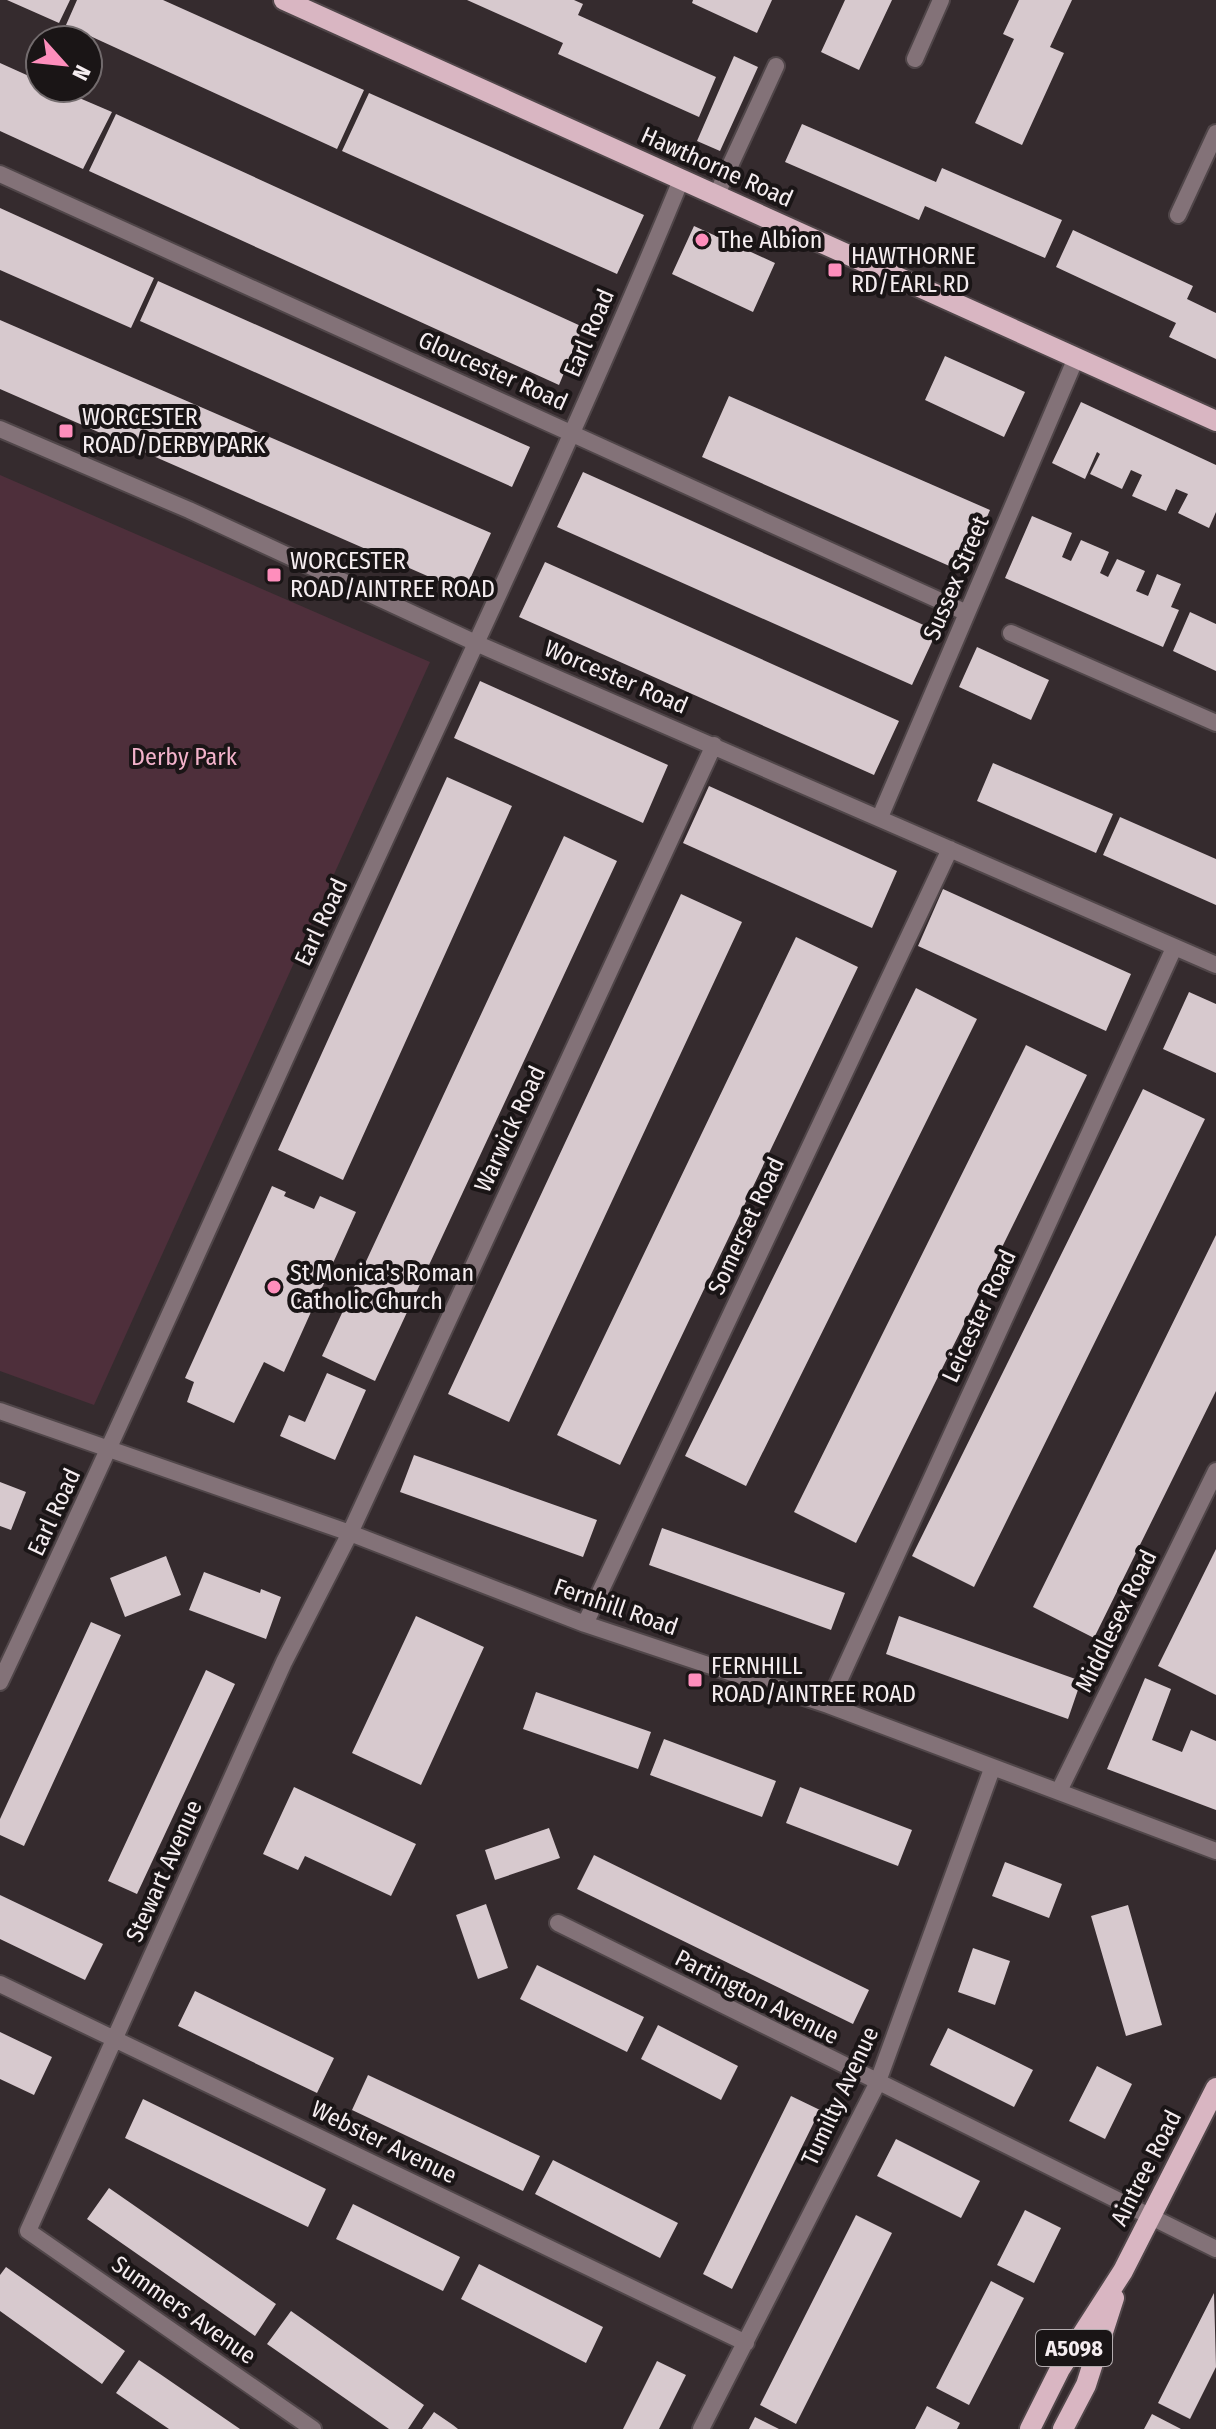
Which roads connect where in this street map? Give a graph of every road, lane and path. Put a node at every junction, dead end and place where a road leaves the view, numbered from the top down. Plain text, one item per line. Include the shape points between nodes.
1 (284, 0) edge
2 (941, 0) edge
3 (915, 59) dead end
4 (776, 66) dead end
5 (1216, 133) edge
6 (0, 174) edge
7 (681, 180) junction
8 (716, 196) junction
9 (1178, 215) dead end
10 (1076, 358) junction
11 (1216, 421) edge
12 (0, 429) edge
13 (572, 433) junction
14 (967, 613) junction
15 (1011, 633) dead end
16 (478, 644) junction
17 (1216, 723) edge
18 (714, 745) junction
19 (880, 817) junction
20 (950, 849) junction
21 (1174, 948) junction
22 (1216, 965) edge
23 (0, 1411) edge
24 (110, 1451) junction
25 (1216, 1471) edge
26 (350, 1533) junction
27 (585, 1624) junction
28 (0, 1682) edge
29 (828, 1705) junction
30 (992, 1769) junction
31 (1059, 1791) junction
32 (1216, 1851) edge
33 (558, 1923) dead end
34 (0, 1984) edge
35 (116, 2039) junction
36 (877, 2084) junction
37 (1216, 2088) edge
38 (1150, 2218) junction
39 (28, 2231) joint
40 (1216, 2249) edge
41 (1123, 2271) junction
42 (746, 2343) junction
43 (313, 2429) edge
44 (701, 2429) edge
45 (1030, 2429) edge
46 (1063, 2429) edge

1 - 7 main road, Hawthorne Road
2 - 3 street
4 - 8 street
5 - 9 street
6 - 13 street, Gloucester Road
7 - 8 main road, Hawthorne Road
7 - 13 street, Earl Road
8 - 10 main road, Hawthorne Road
10 - 11 main road, Hawthorne Road
10 - 14 street, Sussex Street
12 - 16 street, Worcester Road
13 - 14 street, Gloucester Road
13 - 16 street, Earl Road
14 - 19 street, Sussex Street
15 - 17 street
16 - 18 street, Worcester Road
16 - 24 street, Earl Road
18 - 19 street, Worcester Road
18 - 26 street, Warwick Road
19 - 20 street, Worcester Road
20 - 21 street, Worcester Road
20 - 27 street, Somerset Road
21 - 22 street, Worcester Road
21 - 29 street, Leicester Road
23 - 24 street, Fernhill Road
24 - 26 street, Fernhill Road
24 - 28 street, Earl Road
25 - 31 street, Middlesex Road
26 - 27 street, Fernhill Road
26 - 35 street, Stewart Avenue via 284,1662
27 - 29 street, Fernhill Road
29 - 30 street, Fernhill Road
30 - 31 street, Fernhill Road
30 - 36 street, Tumilty Avenue
31 - 32 street, Fernhill Road
33 - 36 street, Partington Avenue
34 - 35 street, Webster Avenue
35 - 39 street, Stewart Avenue
35 - 42 street, Webster Avenue
36 - 38 street, Partington Avenue
36 - 42 street, Tumilty Avenue
37 - 38 main road, Aintree Road / A5098
38 - 40 street, Partington Avenue
38 - 41 main road, Aintree Road / A5098
39 - 43 street, Summers Avenue
41 - 45 main road, Aintree Road / A5098 via 1060,2369
41 - 46 main road, Aintree Road / A5098 via 1086,2385
42 - 44 street, Tumilty Avenue

